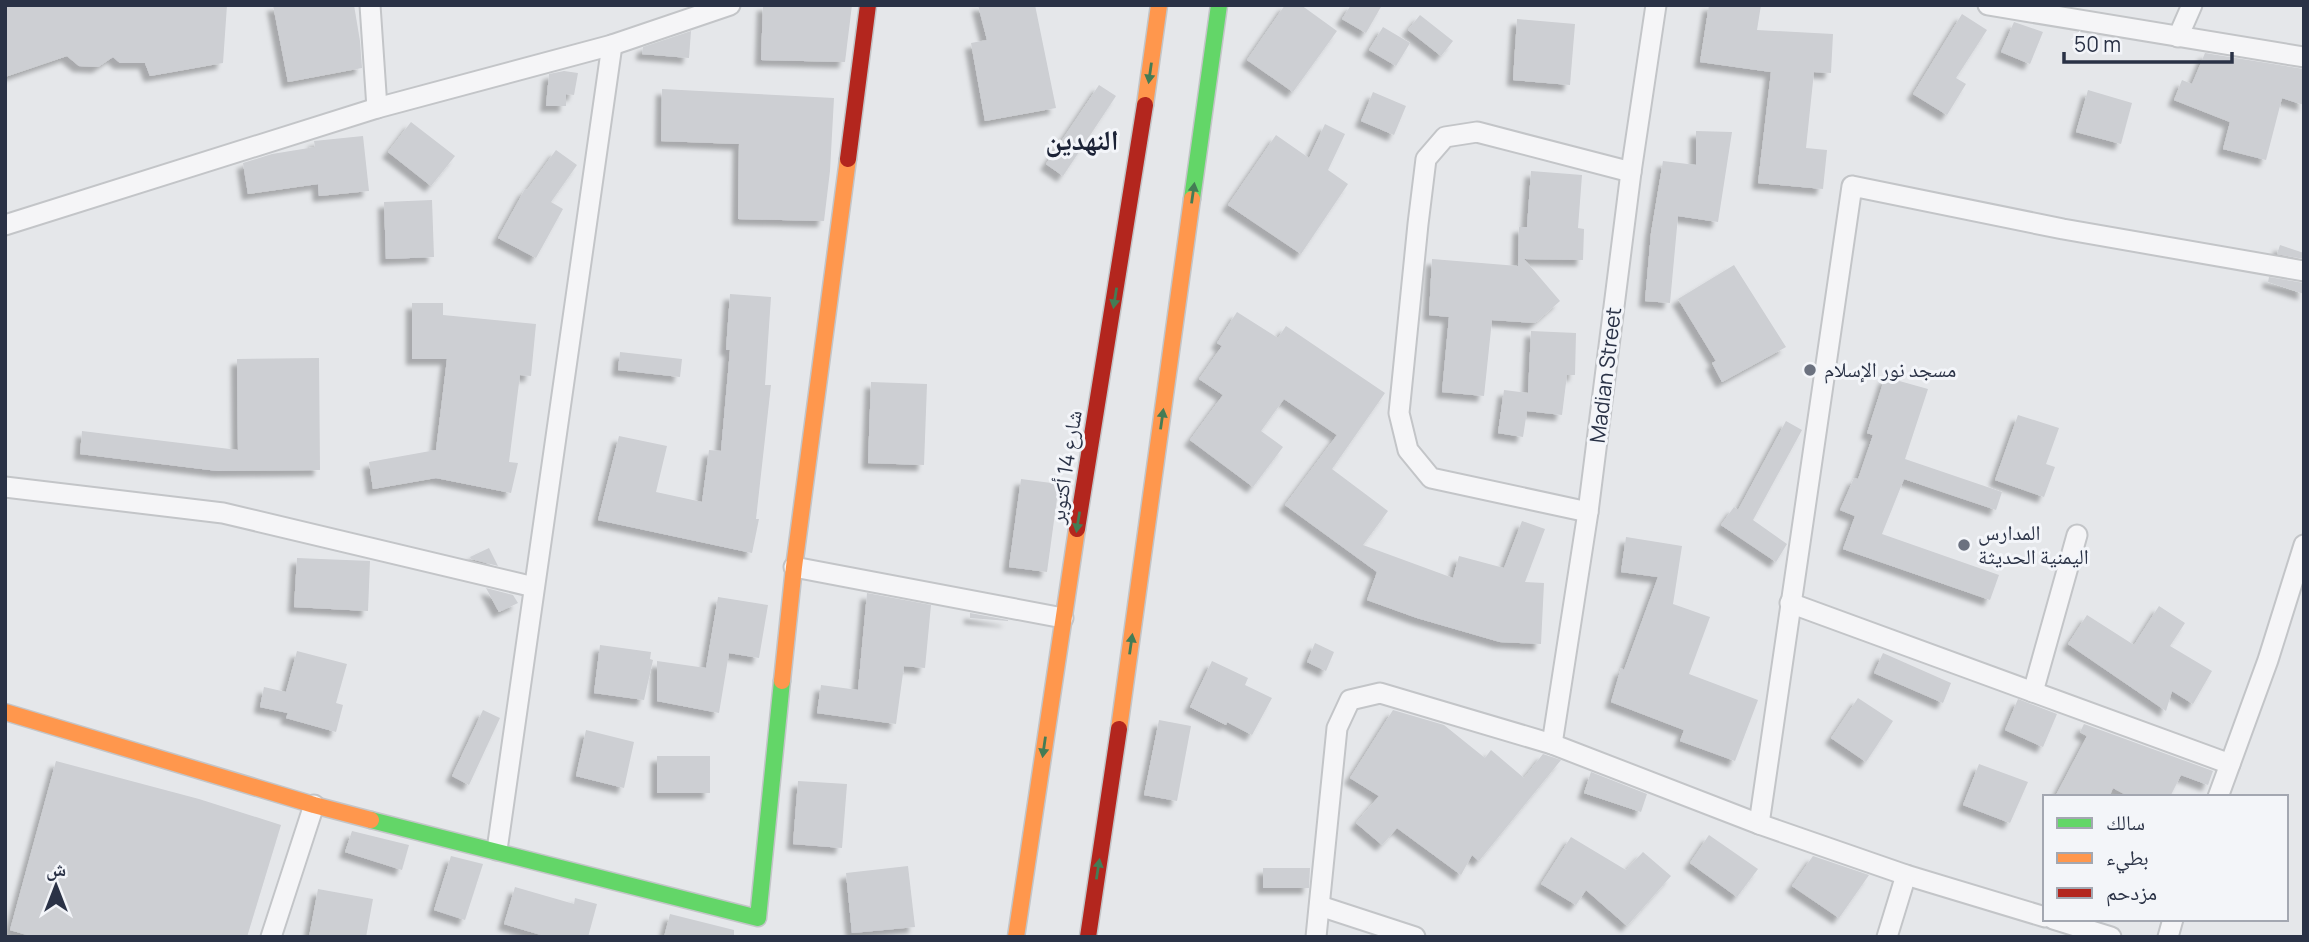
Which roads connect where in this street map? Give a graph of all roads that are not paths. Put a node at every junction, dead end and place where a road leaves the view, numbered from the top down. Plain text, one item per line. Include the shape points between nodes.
1 (370, 5) edge
2 (730, 5) edge
3 (868, 5) edge
4 (1159, 5) edge
5 (1219, 5) edge
6 (1656, 5) edge
7 (1989, 5) edge
8 (2192, 5) edge
9 (2178, 37) junction
10 (612, 45) junction
11 (2304, 57) edge
12 (377, 108) junction
13 (1631, 172) junction
14 (5, 225) edge
15 (2304, 271) edge
16 (5, 488) edge
17 (1588, 512) junction
18 (2077, 535) dead end
19 (2304, 545) edge
20 (794, 567) junction
21 (534, 587) junction
22 (1790, 603) junction
23 (1063, 618) junction
24 (2033, 692) junction
25 (5, 712) edge
26 (1552, 744) junction
27 (2230, 764) junction
28 (2219, 795) edge
29 (314, 805) junction
30 (1759, 824) junction
31 (497, 850) junction
32 (1906, 875) junction
33 (1320, 906) junction
34 (2043, 916) edge
35 (2059, 921) edge
36 (271, 937) edge
37 (1016, 937) edge
38 (1088, 937) edge
39 (1317, 937) edge
40 (1415, 937) edge
41 (1887, 937) edge
42 (2111, 937) edge

1 - 12 street
2 - 10 street
3 - 20 main road
4 -> 23 main road, شارع 14 أكتوبر
38 -> 5 main road
6 - 13 street, Madian Street
7 - 9 street
8 - 9 street
9 - 11 street
10 - 12 street
10 - 21 street
12 - 14 street
13 - 17 street, Madian Street
13 - 17 street via 1477,132 1445,137 1426,159 1424,172 1399,412 1408,450 1431,478
15 - 22 street via 1852,186
16 - 21 street via 223,513
17 - 26 street, Madian Street
18 - 24 street
19 - 27 street
20 - 23 street
20 - 31 main road via 758,918
21 - 31 street
22 - 24 street
22 - 30 street
23 -> 37 main road, شارع 14 أكتوبر
24 - 27 street
25 - 29 main road
26 - 30 street
26 - 33 street via 1380,693 1350,700 1337,728
27 - 28 street
29 - 31 main road
29 - 36 street
30 - 32 street
32 - 34 street
32 - 41 street
33 - 39 street
33 - 40 street
35 - 42 street

